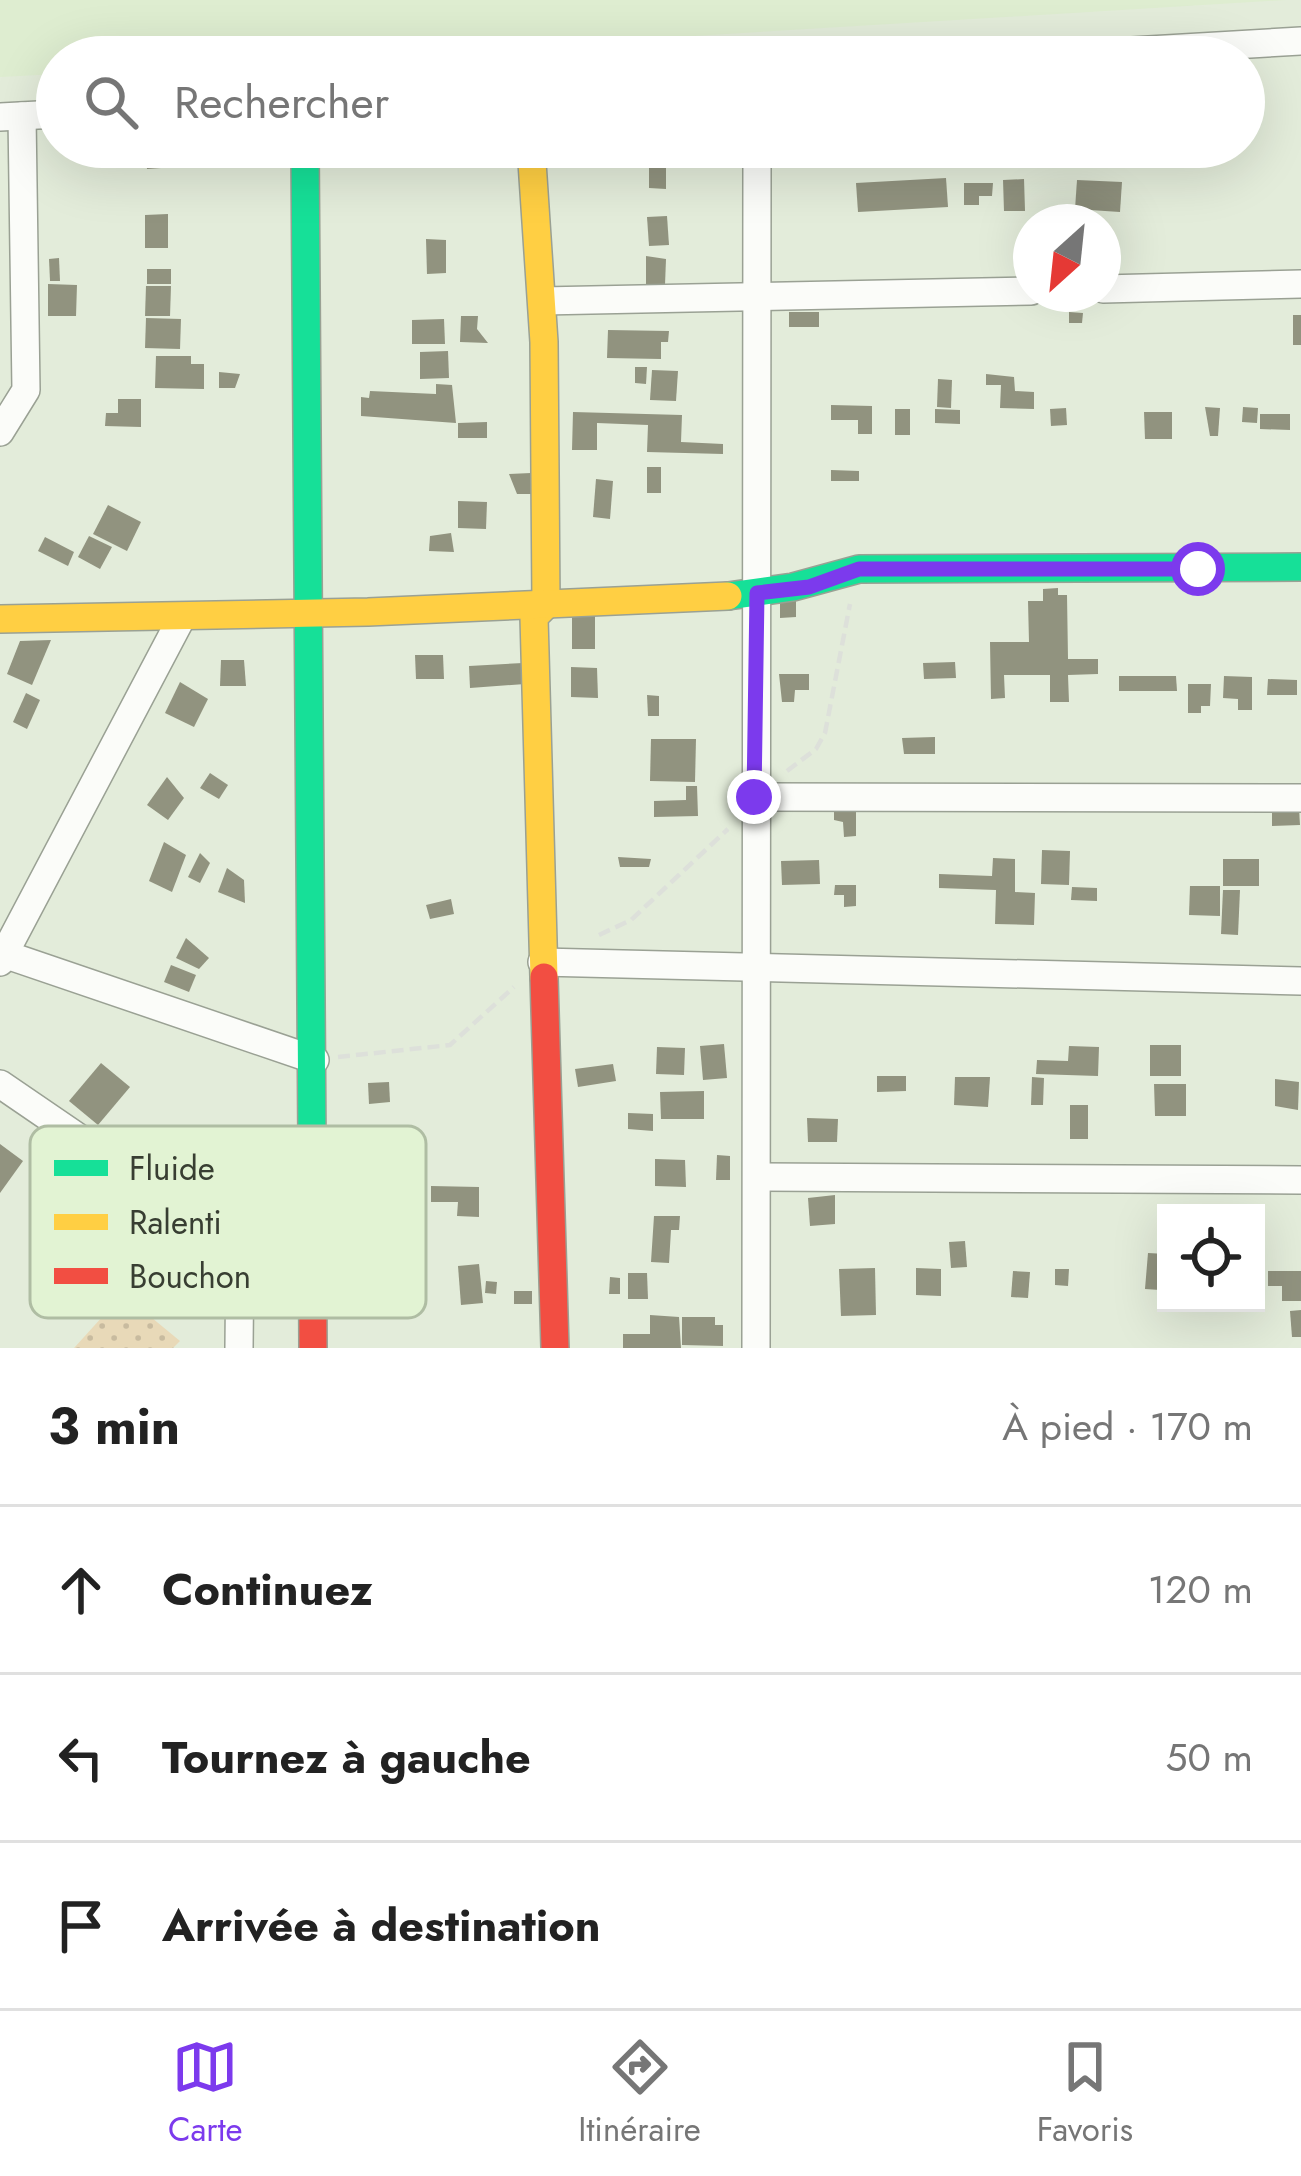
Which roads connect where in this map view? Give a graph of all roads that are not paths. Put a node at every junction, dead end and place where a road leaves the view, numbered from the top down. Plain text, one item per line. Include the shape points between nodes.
1 (1301, 41) edge
2 (1265, 43) edge
3 (11, 116) edge
4 (305, 168) edge
5 (532, 168) edge
6 (758, 168) edge
7 (1301, 284) edge
8 (1121, 289) edge
9 (1013, 291) edge
10 (758, 298) junction
11 (542, 301) junction
12 (13, 328) edge
13 (0, 432) edge
14 (1301, 567) edge
15 (757, 593) junction
16 (546, 605) junction
17 (310, 613) junction
18 (182, 617) junction
19 (0, 619) edge
20 (754, 797) junction
21 (1301, 798) edge
22 (2, 958) edge
23 (542, 962) junction
24 (758, 968) junction
25 (1301, 981) edge
26 (315, 1060) junction
27 (0, 1084) edge
28 (61, 1126) edge
29 (315, 1126) edge
30 (758, 1177) junction
31 (1301, 1180) edge
32 (239, 1318) edge
33 (313, 1318) edge
34 (239, 1348) edge
35 (313, 1348) edge
36 (555, 1348) edge
37 (756, 1348) edge

1 - 2 street
3 - 12 street
4 - 17 street
5 - 11 street
6 - 10 street
7 - 8 street
9 - 10 street
10 - 11 street
10 - 15 street
11 - 16 street
12 - 13 street via 26,389
14 - 15 street via 859,569 809,587
15 - 16 street
15 - 20 street
16 - 17 street
16 - 23 street via 534,617
17 - 18 street
17 - 26 street
18 - 19 street
18 - 22 street
20 - 21 street
20 - 24 street
22 - 26 street
23 - 24 street
23 - 36 street
24 - 25 street
24 - 30 street
26 - 29 street
27 - 28 street
30 - 31 street
30 - 37 street
32 - 34 street
33 - 35 street

